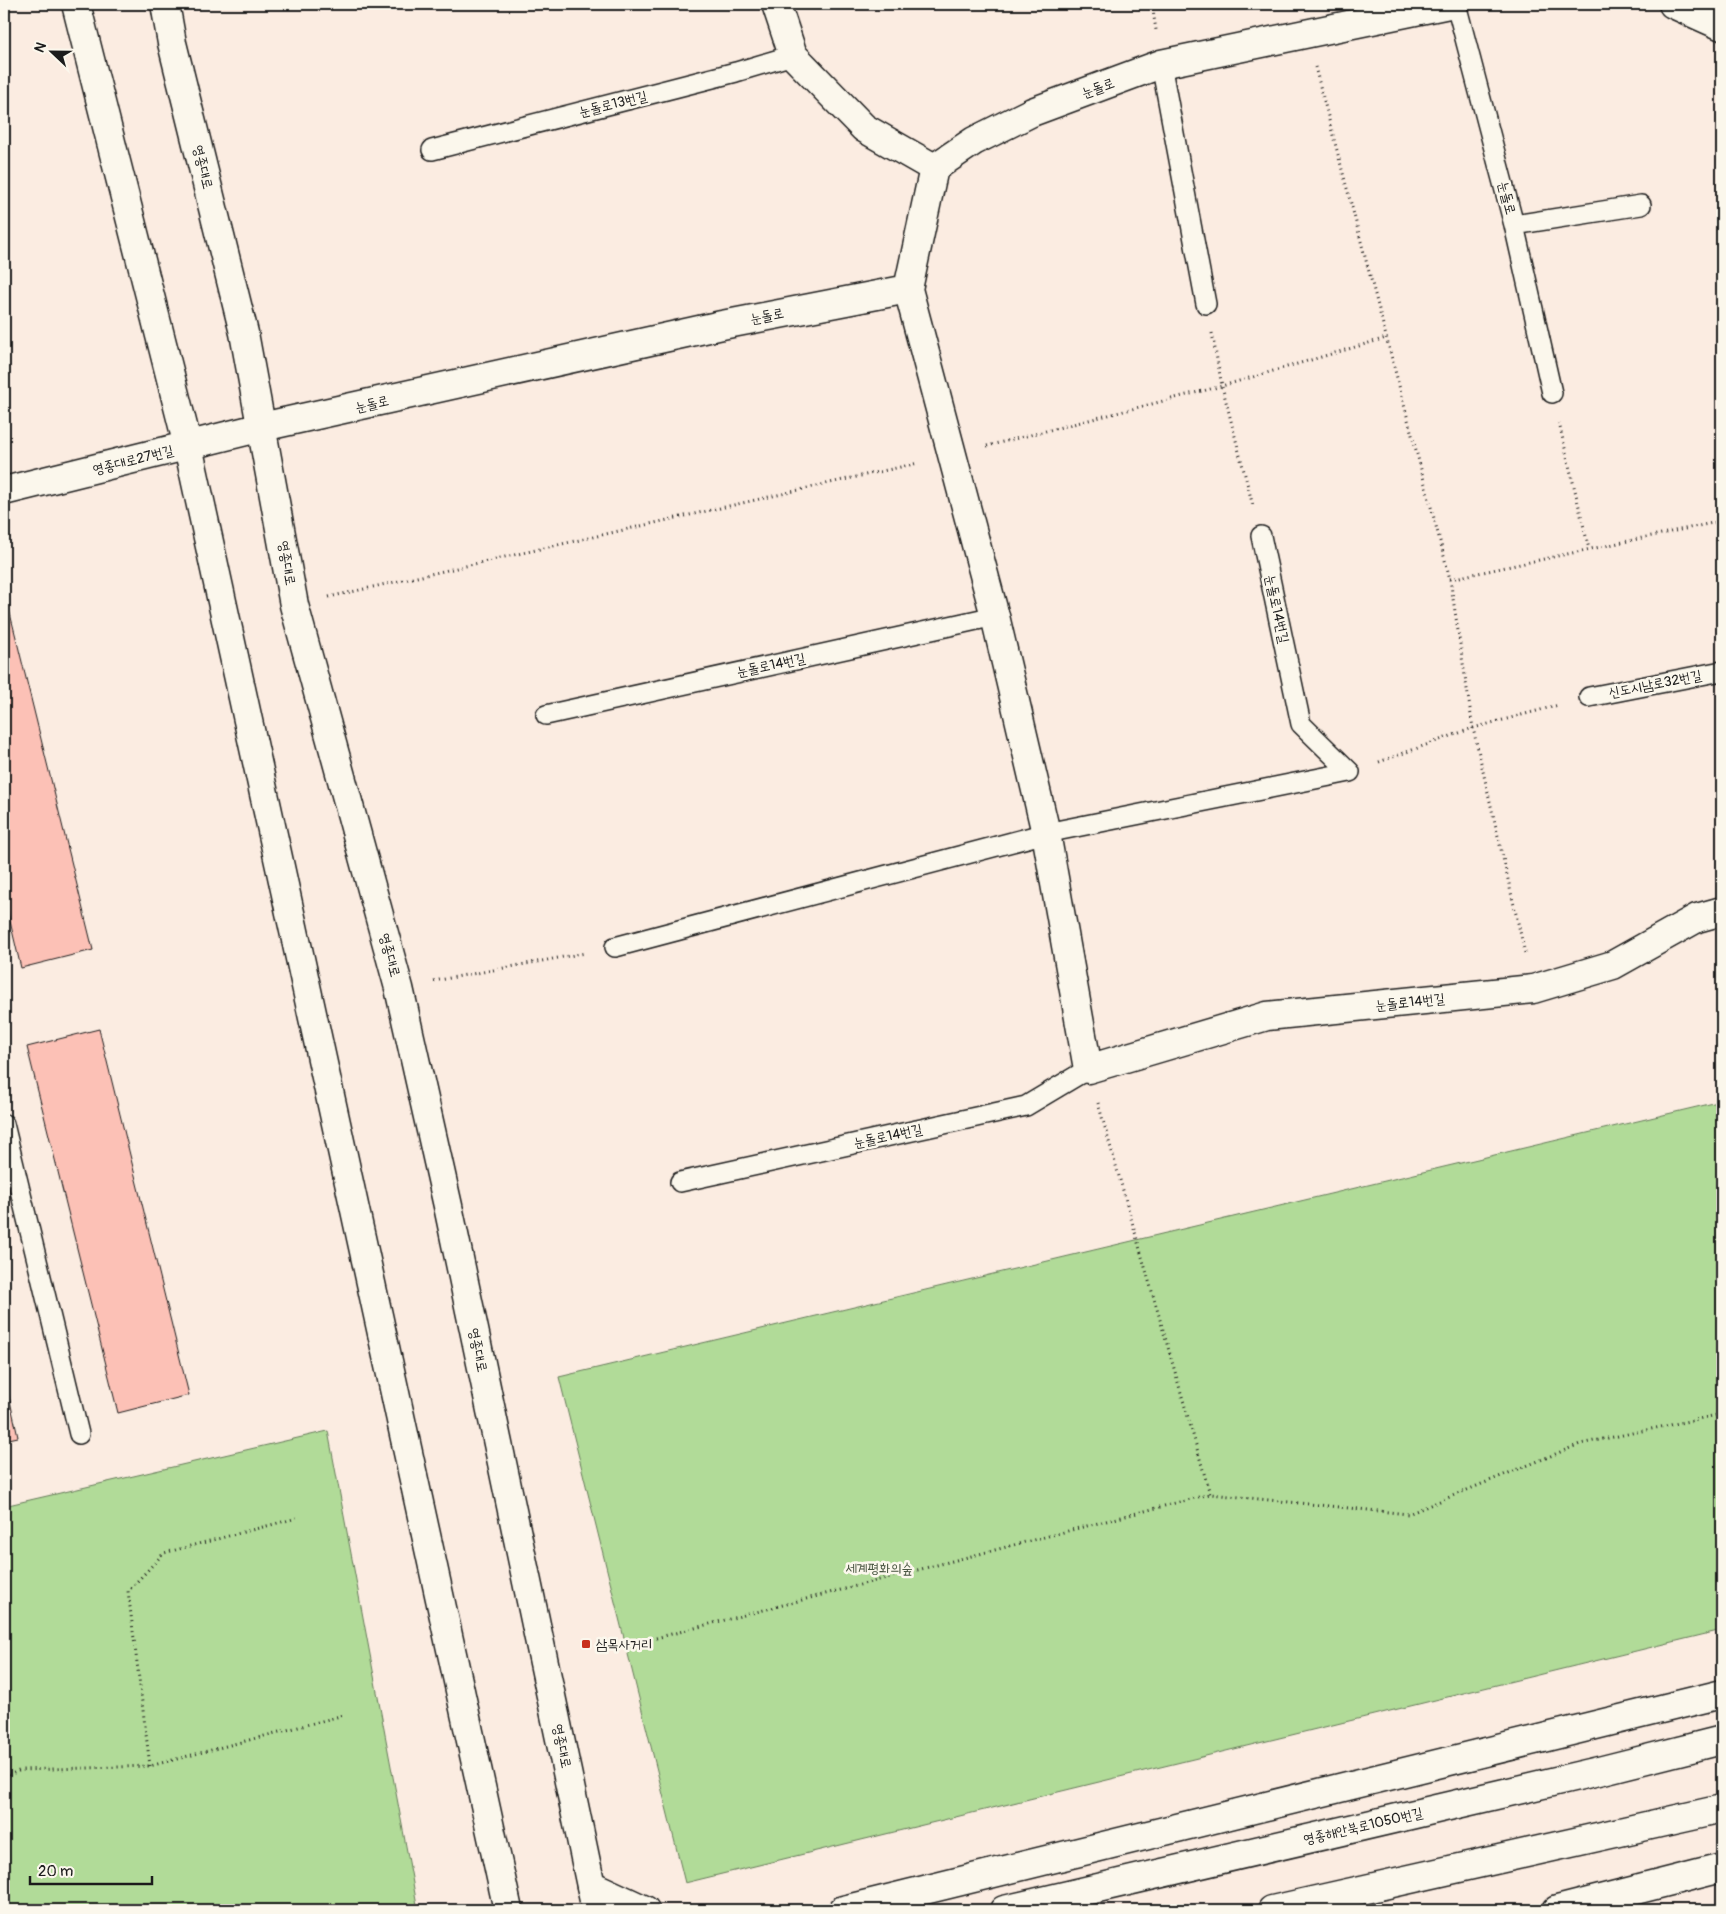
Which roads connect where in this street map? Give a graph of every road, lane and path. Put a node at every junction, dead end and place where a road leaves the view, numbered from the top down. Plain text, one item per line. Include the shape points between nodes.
1 (76, 4) edge
2 (166, 4) edge
3 (776, 4) edge
4 (1449, 4) edge
5 (1456, 4) edge
6 (1674, 4) edge
7 (1722, 26) edge
8 (1306, 33) junction
9 (793, 55) junction
10 (1161, 64) junction
11 (432, 150) dead end
12 (934, 168) junction
13 (1641, 205) dead end
14 (1514, 225) junction
15 (908, 289) junction
16 (1206, 304) joint
17 (1386, 338) junction
18 (1222, 386) junction
19 (1552, 393) joint
20 (262, 427) junction
21 (188, 446) junction
22 (953, 455) junction
23 (4, 491) edge
24 (1722, 521) edge
25 (1261, 536) joint
26 (1589, 549) junction
27 (1450, 580) junction
28 (294, 605) junction
29 (995, 616) junction
30 (1722, 671) edge
31 (1589, 697) joint
32 (546, 715) dead end
33 (1473, 728) junction
34 (1350, 772) junction
35 (1046, 833) junction
36 (1722, 911) edge
37 (615, 947) joint
38 (399, 988) junction
39 (1533, 989) junction
40 (1088, 1069) junction
41 (4, 1124) edge
42 (680, 1182) dead end
43 (1722, 1414) edge
44 (79, 1434) dead end
45 (1210, 1494) junction
46 (297, 1518) dead end
47 (656, 1638) dead end
48 (1722, 1694) edge
49 (344, 1715) dead end
50 (1722, 1740) edge
51 (150, 1766) junction
52 (4, 1776) edge
53 (1722, 1808) edge
54 (1722, 1868) edge
55 (593, 1898) edge
56 (508, 1910) edge
57 (645, 1910) edge
58 (843, 1910) edge
59 (1004, 1910) edge
60 (1272, 1910) edge
61 (1557, 1910) edge

1 - 21 main road
2 - 20 main road, 영종대로 via 172,43 244,333
3 - 9 main road
4 - 8 main road, 눈돌로
5 - 14 lane, 눈돌로
6 - 7 main road
8 - 10 main road, 눈돌로
8 - 17 path
9 - 11 lane, 눈돌로13번길
9 - 12 main road via 864,128
10 - 12 main road, 눈돌로 via 1032,112 974,141
10 - 16 lane
12 - 15 main road
13 - 14 lane
14 - 19 lane, 눈돌로
15 - 20 main road, 눈돌로 via 722,325
15 - 22 main road
16 - 18 path
17 - 18 path
17 - 27 path
18 - 22 path
18 - 25 path
19 - 26 path
20 - 21 main road, 영종대로27번길
20 - 28 main road, 영종대로
21 - 23 main road, 영종대로27번길
21 - 56 main road
22 - 28 path
22 - 29 main road
24 - 26 path
25 - 34 lane, 눈돌로14번길 via 1301,724
26 - 27 path
27 - 33 path
28 - 38 main road, 영종대로
29 - 32 lane, 눈돌로14번길
29 - 35 main road
30 - 31 lane, 신도시남로32번길
31 - 33 path
33 - 34 path
33 - 39 path
34 - 35 lane
35 - 37 lane
35 - 40 main road
36 - 39 main road, 눈돌로14번길 via 1697,918 1613,965
37 - 38 path
38 - 55 main road, 영종대로
39 - 40 main road, 눈돌로14번길 via 1267,1016
40 - 42 lane, 눈돌로14번길 via 1026,1106
40 - 45 path
41 - 44 lane
43 - 45 path via 1580,1444 1408,1514
45 - 47 path
46 - 51 path via 164,1553 128,1591
48 - 58 main road
49 - 51 path
50 - 59 main road, 영종해안북로1050번길
51 - 52 path via 21,1770
53 - 60 main road
54 - 61 main road
55 - 57 main road

